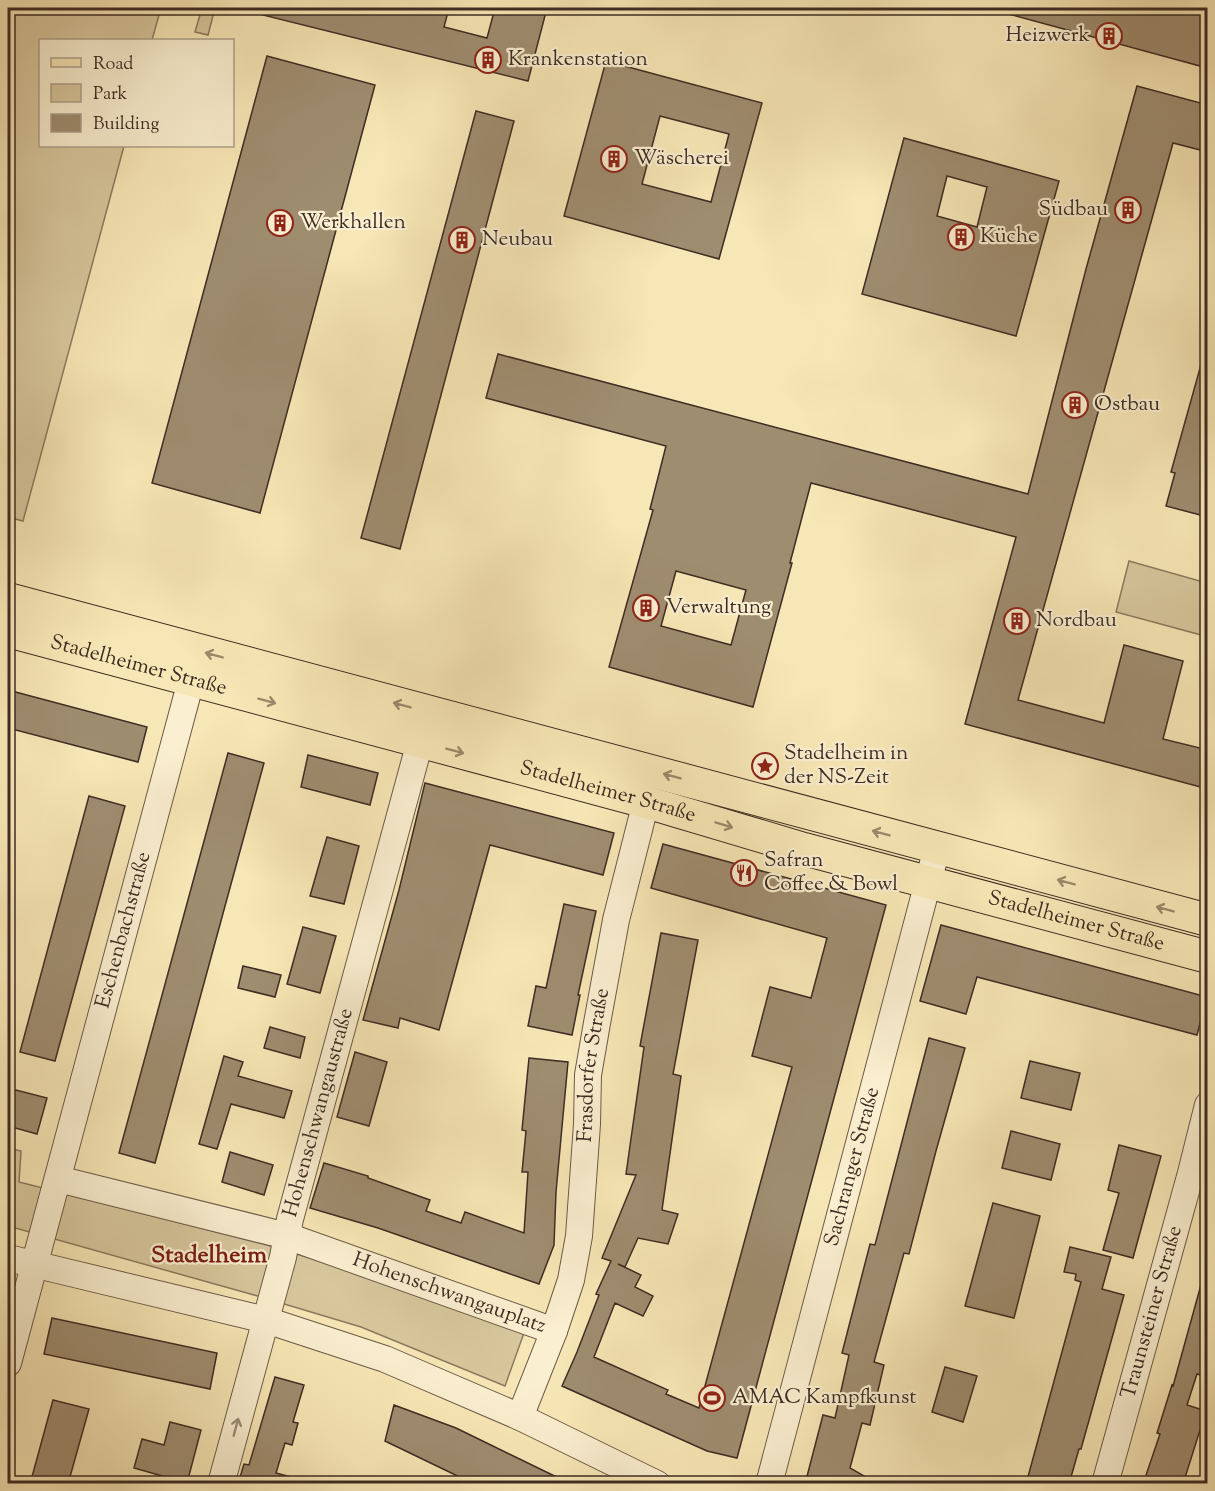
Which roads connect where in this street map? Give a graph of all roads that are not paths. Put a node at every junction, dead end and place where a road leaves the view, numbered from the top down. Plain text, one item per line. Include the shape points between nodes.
1 (8, 599) edge
2 (8, 631) edge
3 (191, 681) junction
4 (420, 742) junction
5 (646, 802) junction
6 (937, 848) junction
7 (928, 883) junction
8 (1208, 920) edge
9 (1208, 957) edge
10 (1208, 1105) edge
11 (1199, 1175) edge
12 (58, 1179) junction
13 (287, 1236) junction
14 (8, 1258) edge
15 (35, 1265) junction
16 (266, 1320) junction
17 (554, 1331) junction
18 (8, 1363) edge
19 (520, 1417) junction
20 (221, 1484) edge
21 (657, 1484) edge
22 (769, 1484) edge
23 (1105, 1484) edge

6 -> 1 main road, Stadelheimer Straße
2 - 3 main road, Stadelheimer Straße
3 -> 4 main road, Stadelheimer Straße
3 - 12 street, Eschenbachstraße
4 -> 5 main road, Stadelheimer Straße
4 - 13 street, Hohenschwangaustraße
5 -> 7 main road, Stadelheimer Straße
5 - 17 street, Frasdorfer Straße via 616,920 597,1023 588,1075 579,1236 571,1280
6 - 7 street, Sachranger Straße
8 -> 6 main road, Stadelheimer Straße
7 - 9 main road, Stadelheimer Straße
7 - 22 street, Sachranger Straße
10 - 11 street, Traunsteiner Straße
11 - 23 street, Traunsteiner Straße
12 - 13 street, Hohenschwangauplatz
12 - 15 street
13 - 16 street, Hohenschwangaustraße
13 - 17 street, Hohenschwangauplatz
14 - 15 street
15 - 16 street
15 - 18 street
16 - 19 street via 385,1359
20 -> 16 street, Hohenschwangaustraße
17 - 19 street, Hohenschwangauplatz
19 - 21 street

